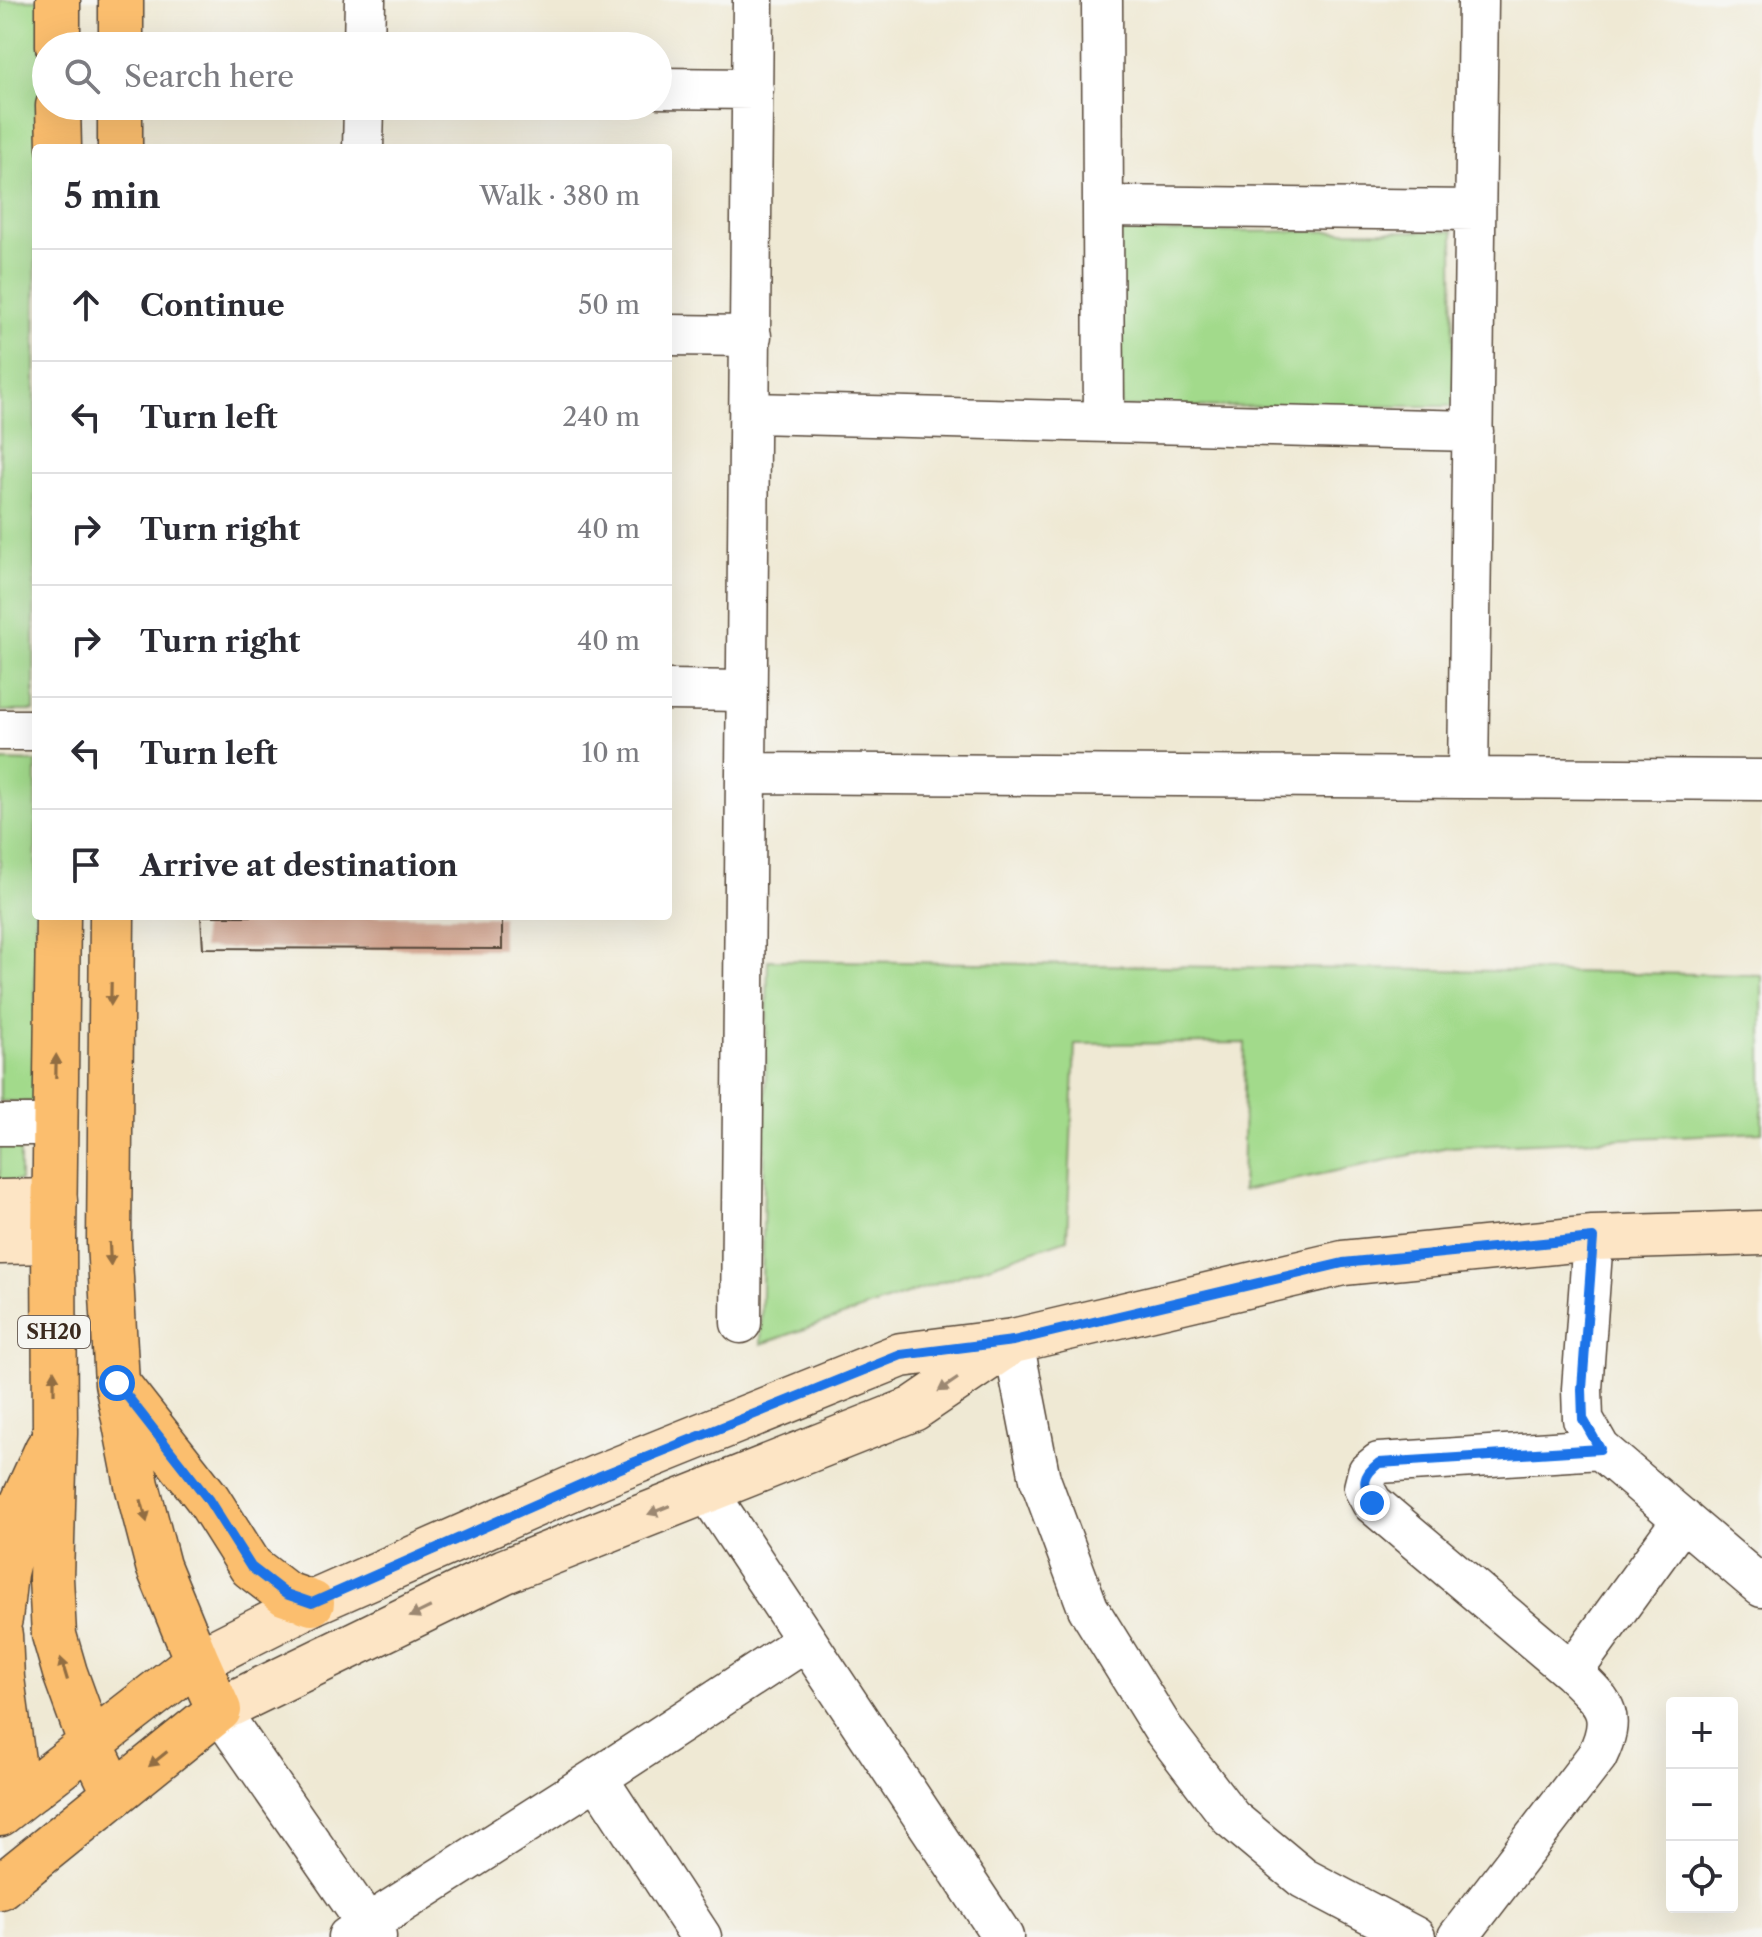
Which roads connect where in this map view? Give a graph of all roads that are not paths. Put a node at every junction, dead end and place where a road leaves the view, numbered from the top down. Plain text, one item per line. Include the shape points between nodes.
1 (58, 0) edge
2 (121, 0) edge
3 (365, 0) edge
4 (753, 0) edge
5 (1102, 0) edge
6 (1478, 0) edge
7 (58, 32) edge
8 (121, 32) edge
9 (364, 32) edge
10 (672, 88) edge
11 (753, 89) junction
12 (58, 120) edge
13 (120, 120) edge
14 (364, 120) edge
15 (59, 144) edge
16 (120, 144) edge
17 (363, 144) edge
18 (1103, 206) junction
19 (1475, 210) junction
20 (672, 335) edge
21 (751, 336) junction
22 (750, 413) junction
23 (1104, 422) junction
24 (1473, 431) junction
25 (672, 690) edge
26 (747, 691) junction
27 (0, 730) edge
28 (32, 730) edge
29 (746, 773) junction
30 (1468, 778) junction
31 (1762, 780) edge
32 (58, 920) edge
33 (112, 920) edge
34 (0, 1125) edge
35 (56, 1125) junction
36 (0, 1202) edge
37 (54, 1221) junction
38 (1762, 1233) edge
39 (1593, 1238) junction
40 (0, 1242) edge
41 (741, 1323) dead end
42 (1013, 1341) junction
43 (117, 1383) junction
44 (55, 1433) junction
45 (1600, 1449) junction
46 (707, 1491) junction
47 (1683, 1519) junction
48 (1762, 1587) edge
49 (312, 1603) junction
50 (0, 1619) edge
51 (0, 1635) edge
52 (806, 1641) junction
53 (197, 1661) junction
54 (1572, 1672) junction
55 (219, 1710) junction
56 (90, 1742) junction
57 (597, 1778) junction
58 (115, 1794) junction
59 (9, 1807) edge
60 (0, 1887) edge
61 (364, 1933) edge
62 (701, 1937) edge
63 (1003, 1937) edge
64 (1415, 1937) edge
65 (1458, 1937) edge

1 - 7 main road
2 - 8 main road
3 - 9 street
4 - 11 street
5 - 18 street
6 - 19 street
10 - 11 street
11 - 21 street
12 - 15 main road
13 - 16 main road
14 - 17 street
18 - 19 street
18 - 23 street
19 - 24 street
20 - 21 street
21 - 22 street
22 - 23 street
22 - 26 street
23 - 24 street
24 - 30 street
25 - 26 street
26 - 29 street
27 - 28 street
29 - 30 street
29 - 41 street
30 - 31 street
35 -> 32 main road, SH20
33 -> 43 main road, SH20 via 109,1242
34 - 35 street
35 - 37 main road, SH20
36 - 37 main road
37 - 40 main road
44 -> 37 main road, SH20
38 - 39 main road
39 - 42 main road via 1343,1263
39 - 45 street via 1582,1389 1583,1419
42 -> 46 main road via 913,1409
42 - 49 main road via 901,1355 598,1477
42 - 64 street via 1040,1479 1088,1608 1163,1729 1231,1818 1303,1878
43 - 49 main road via 208,1499 251,1567 286,1594
43 -> 53 main road, SH20 via 158,1566
44 - 50 main road, SH20 via 22,1504
56 -> 44 main road, SH20 via 54,1635
45 - 47 street
45 - 54 street via 1379,1463 1368,1472 1364,1488 1372,1503
46 - 52 street
46 -> 55 main road via 505,1571
47 - 48 street
47 - 54 street
49 - 53 main road
51 - 59 main road
52 - 57 street
52 - 63 street
53 - 55 main road, SH20
53 - 56 main road
54 - 65 street via 1599,1698 1607,1716 1606,1737 1597,1756
55 -> 58 main road
55 - 61 street
56 - 58 main road, SH20
56 - 59 main road
57 - 61 street
57 - 62 street
58 - 60 main road

